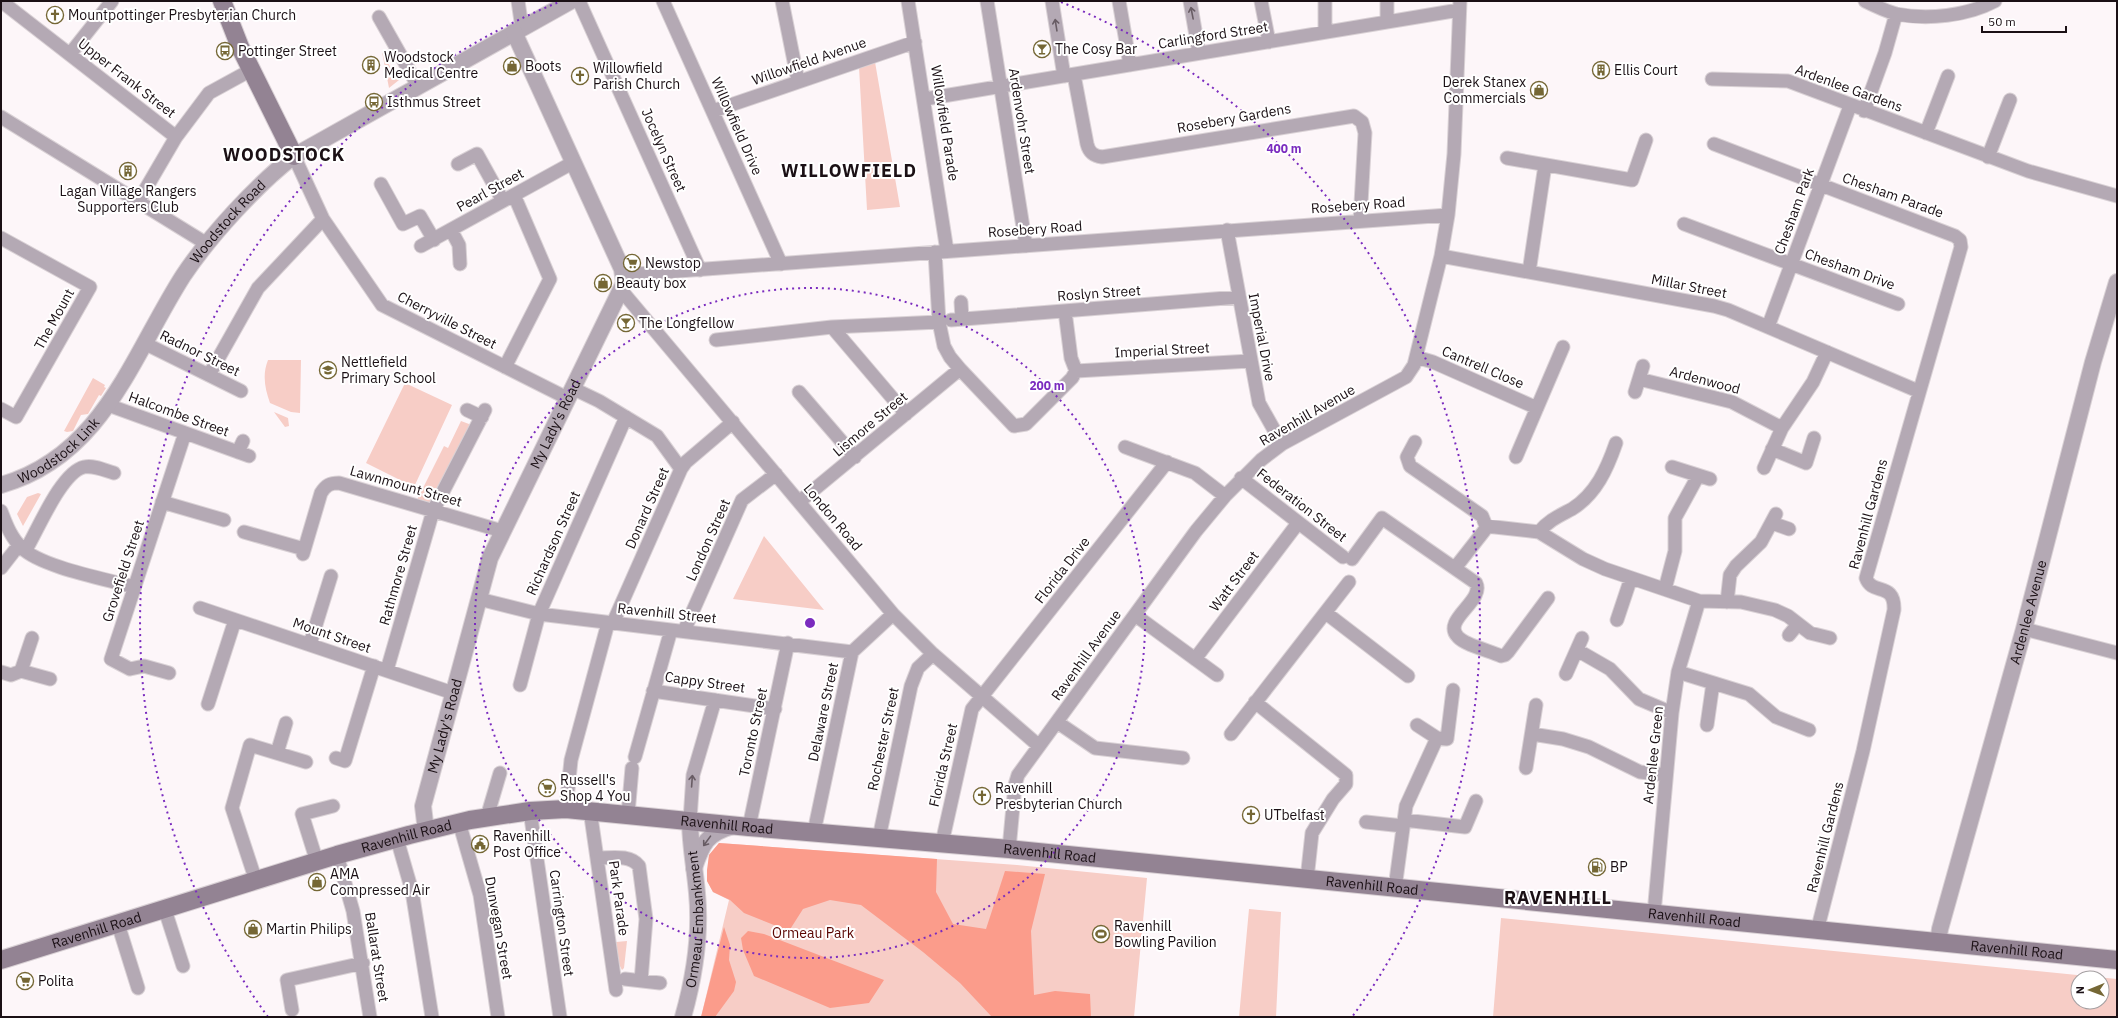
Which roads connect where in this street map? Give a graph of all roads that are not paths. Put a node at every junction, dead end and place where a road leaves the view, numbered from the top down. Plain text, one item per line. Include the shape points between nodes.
1 (2, 1) edge
2 (112, 1) edge
3 (222, 1) edge
4 (518, 1) edge
5 (571, 1) edge
6 (579, 1) edge
7 (663, 1) edge
8 (782, 1) edge
9 (908, 1) edge
10 (987, 1) edge
11 (1052, 1) edge
12 (1119, 1) edge
13 (1190, 1) edge
14 (1261, 1) edge
15 (1325, 1) edge
16 (1387, 1) edge
17 (1865, 1) edge
18 (1995, 1) edge
19 (1459, 6) edge
20 (1896, 14) junction
21 (379, 17) dead end
22 (1387, 22) junction
23 (518, 30) junction
24 (1325, 31) junction
25 (915, 42) junction
26 (1268, 42) junction
27 (1199, 53) junction
28 (70, 54) junction
29 (1130, 65) junction
30 (251, 70) junction
31 (1069, 75) junction
32 (1948, 76) dead end
33 (1712, 79) dead end
34 (798, 81) junction
35 (418, 86) junction
36 (1000, 86) junction
37 (925, 99) junction
38 (2010, 100) dead end
39 (1850, 106) junction
40 (713, 111) junction
41 (1864, 111) junction
42 (1, 117) edge
43 (1926, 133) junction
44 (176, 137) junction
45 (1646, 140) dead end
46 (1714, 144) dead end
47 (294, 156) junction
48 (1506, 158) dead end
49 (1988, 158) junction
50 (574, 162) junction
51 (458, 164) dead end
52 (1545, 165) junction
53 (381, 184) dead end
54 (1820, 185) junction
55 (2117, 196) edge
56 (509, 198) junction
57 (138, 202) junction
58 (1448, 215) junction
59 (323, 219) junction
60 (1360, 221) junction
61 (1684, 224) dead end
62 (451, 230) junction
63 (1227, 230) junction
64 (1955, 236) joint
65 (1, 238) edge
66 (434, 240) junction
67 (207, 244) junction
68 (421, 246) dead end
69 (1026, 246) junction
70 (941, 251) junction
71 (1440, 256) junction
72 (460, 264) dead end
73 (781, 264) junction
74 (1791, 264) junction
75 (700, 270) junction
76 (1529, 272) junction
77 (623, 282) junction
78 (2117, 282) edge
79 (1239, 297) junction
80 (961, 302) dead end
81 (1898, 304) dead end
82 (1065, 311) junction
83 (950, 320) junction
84 (832, 327) junction
85 (1768, 327) junction
86 (716, 340) dead end
87 (146, 344) junction
88 (1563, 347) dead end
89 (1827, 352) junction
90 (1416, 357) junction
91 (1250, 361) junction
92 (1643, 366) dead end
93 (505, 367) junction
94 (960, 369) junction
95 (1076, 371) junction
96 (209, 375) junction
97 (241, 391) dead end
98 (1918, 391) junction
99 (799, 392) dead end
100 (570, 393) junction
101 (108, 405) junction
102 (1537, 408) junction
103 (1, 409) edge
104 (467, 410) dead end
105 (906, 414) junction
106 (626, 417) junction
107 (733, 422) junction
108 (1782, 428) junction
109 (185, 433) junction
110 (1814, 438) dead end
111 (1415, 442) dead end
112 (1616, 443) dead end
113 (1282, 444) junction
114 (1125, 447) dead end
115 (1772, 448) junction
116 (243, 450) dead end
117 (855, 457) junction
118 (1516, 457) dead end
119 (1167, 462) junction
120 (1672, 467) dead end
121 (1764, 468) dead end
122 (681, 469) junction
123 (114, 473) dead end
124 (776, 474) junction
125 (1242, 478) junction
126 (1, 485) edge
127 (1225, 496) junction
128 (162, 502) junction
129 (800, 502) junction
130 (1, 511) edge
131 (433, 511) junction
132 (224, 520) dead end
133 (1298, 523) junction
134 (1486, 526) junction
135 (1789, 529) dead end
136 (502, 531) junction
137 (244, 532) dead end
138 (1539, 532) junction
139 (22, 548) junction
140 (1, 568) edge
141 (1455, 568) junction
142 (331, 576) dead end
143 (1631, 578) junction
144 (1349, 582) dead end
145 (134, 587) junction
146 (1665, 590) junction
147 (1548, 598) dead end
148 (479, 599) junction
149 (1699, 601) junction
150 (1727, 602) junction
151 (200, 608) dead end
152 (1326, 613) junction
153 (539, 614) junction
154 (893, 614) junction
155 (1135, 615) junction
156 (234, 620) junction
157 (1617, 620) dead end
158 (610, 623) junction
159 (1798, 624) junction
160 (2024, 629) junction
161 (671, 630) junction
162 (684, 631) junction
163 (1789, 635) dead end
164 (32, 638) dead end
165 (1830, 638) dead end
166 (788, 643) junction
167 (310, 644) junction
168 (852, 652) junction
169 (2117, 653) edge
170 (932, 654) junction
171 (1195, 659) junction
172 (374, 666) junction
173 (387, 670) junction
174 (21, 671) junction
175 (1, 672) edge
176 (1678, 672) junction
177 (170, 673) dead end
178 (1566, 674) dead end
179 (1217, 675) dead end
180 (1408, 676) dead end
181 (50, 679) dead end
182 (1713, 683) junction
183 (520, 685) dead end
184 (1453, 690) dead end
185 (653, 691) junction
186 (453, 693) junction
187 (981, 696) junction
188 (715, 700) junction
189 (1256, 702) junction
190 (208, 704) dead end
191 (1536, 705) dead end
192 (775, 709) junction
193 (1672, 713) junction
194 (1057, 722) junction
195 (286, 723) dead end
196 (1417, 725) dead end
197 (1707, 725) dead end
198 (1809, 730) dead end
199 (1231, 734) dead end
200 (1532, 734) junction
201 (1437, 738) junction
202 (1039, 746) junction
203 (277, 753) junction
204 (336, 758) dead end
205 (1183, 758) dead end
206 (306, 762) dead end
207 (1526, 768) dead end
208 (500, 773) dead end
209 (1666, 775) junction
210 (1476, 801) dead end
211 (333, 806) dead end
212 (566, 809) junction
213 (590, 810) junction
214 (530, 811) junction
215 (628, 814) junction
216 (487, 817) junction
217 (690, 820) junction
218 (458, 822) junction
219 (1366, 822) dead end
220 (1403, 823) junction
221 (741, 826) junction
222 (426, 831) junction
223 (814, 832) junction
224 (879, 838) junction
225 (397, 839) junction
226 (942, 843) junction
227 (1009, 849) junction
228 (337, 856) junction
229 (597, 858) junction
230 (317, 862) junction
231 (694, 870) junction
232 (1307, 879) junction
233 (256, 881) junction
234 (1395, 888) junction
235 (165, 910) junction
236 (1654, 914) junction
237 (118, 924) junction
238 (1818, 931) junction
239 (1938, 943) junction
240 (1, 960) edge
241 (2117, 960) edge
242 (363, 963) junction
243 (183, 966) dead end
244 (625, 979) dead end
245 (641, 981) junction
246 (660, 983) dead end
247 (138, 988) dead end
248 (616, 990) dead end
249 (292, 1010) dead end
250 (370, 1017) edge
251 (432, 1017) edge
252 (498, 1017) edge
253 (560, 1017) edge
254 (683, 1017) edge

1 - 28 street, Upper Frank Street
2 - 28 street
3 - 30 main road
4 - 23 street
5 - 23 street, Woodstock Road
6 - 75 street, Jocelyn Street
7 - 40 street, Willowfield Drive
8 - 34 street
9 - 25 street, Willowfield Parade
10 - 36 street, Ardenvohr Street
31 -> 11 street, Rosebery Gardens
12 - 29 street
27 -> 13 street
14 - 26 street
15 - 24 street
16 - 22 street
17 - 20 street
18 - 20 street via 1948,15
19 - 22 street, Carlingford Street
19 - 58 street, Ravenhill Avenue via 1454,154
20 - 41 street
21 - 35 street
22 - 24 street, Carlingford Street
23 - 35 street, Woodstock Road
23 - 50 street
24 - 26 street, Carlingford Street
25 - 34 street, Willowfield Avenue
25 - 37 street, Willowfield Parade
26 - 27 street, Carlingford Street
27 - 29 street, Carlingford Street
28 - 44 street, Upper Frank Street
29 - 31 street, Carlingford Street
30 - 44 street via 209,93
30 - 47 main road
31 - 36 street, Carlingford Street
31 - 60 street, Rosebery Gardens via 1087,144 1091,153 1102,157 1354,116 1362,122 1365,132
32 - 43 street
33 - 39 street, Ardenlee Gardens via 1788,81
34 - 40 street, Willowfield Avenue
35 - 47 street, Woodstock Road
36 - 37 street, Carlingford Street
36 - 69 street, Ardenvohr Street
37 - 70 street, Willowfield Parade
38 - 49 street
39 - 41 street, Ardenlee Gardens
39 - 54 street, Chesham Park
40 - 73 street, Willowfield Drive
41 - 43 street, Ardenlee Gardens
42 - 57 street
43 - 49 street, Ardenlee Gardens
44 - 57 street
45 - 52 street via 1632,180
46 - 54 street, Chesham Parade
47 - 59 street, Cherryville Street
47 - 67 street, Woodstock Road via 271,175
48 - 52 street
49 - 55 street, Ardenlee Gardens
50 - 56 street, Pearl Street
50 - 77 street
51 - 56 street via 476,154
52 - 76 street
53 - 66 street via 403,224 420,216
54 - 64 street, Chesham Parade
54 - 74 street, Chesham Park
56 - 62 street, Pearl Street
56 - 93 street via 550,279
57 - 67 street
58 - 60 street, Rosebery Road
58 - 71 street, Ravenhill Avenue
59 - 93 street, Cherryville Street via 382,305
59 - 96 street via 258,288
60 - 63 street, Rosebery Road
61 - 74 street, Chesham Drive
62 - 66 street, Pearl Street
62 - 72 street via 459,245
63 - 69 street, Rosebery Road
63 - 79 street, Imperial Drive
64 - 98 street, Ravenhill Gardens via 1960,240 1961,247
65 - 103 street, The Mount via 90,287 16,417
66 - 68 street, Pearl Street
67 - 87 street, Woodstock Road via 182,278
69 - 70 street, Rosebery Road
70 - 73 street, Rosebery Road
70 - 83 street
71 - 76 street, Millar Street
71 - 90 street, Ravenhill Avenue
73 - 75 street, Rosebery Road
74 - 81 street, Chesham Drive
74 - 85 street, Chesham Park
75 - 77 street, Rosebery Road
76 - 85 street, Millar Street via 1714,306
77 - 100 street, My Lady's Road
77 - 107 street, London Road
78 - 160 street, Ardenlee Avenue via 2093,362
79 - 82 street, Roslyn Street
79 - 91 street, Imperial Drive
80 - 83 street
82 - 83 street, Roslyn Street
82 - 95 street via 1071,358
83 - 84 street, Roslyn Street
83 - 94 street via 944,346
84 - 86 street, Roslyn Street
84 - 105 street
85 - 89 street, Millar Street
87 - 96 street, Radnor Street
87 - 101 street, Woodstock Road
88 - 102 street
89 - 98 street, Millar Street
89 - 108 street via 1813,382
90 - 102 street, Cantrell Close
90 - 113 street, Ravenhill Avenue via 1406,377
91 - 95 street, Imperial Street
91 - 113 street, Imperial Drive via 1259,403
92 - 108 street, Ardenwood via 1637,386 1732,402
93 - 100 street, Cherryville Street
94 - 95 street via 1014,426 1029,421
94 - 105 street, Lismore Street
96 - 97 street, Radnor Street
98 - 238 street, Ravenhill Gardens via 1866,578 1871,586 1892,595 1895,601 1894,610 1863,751
99 - 117 street
100 - 106 street, Cherryville Street
100 - 136 street, My Lady's Road
101 - 109 street, Halcombe Street
101 - 126 street, Woodstock Link via 90,427 50,462 32,473
102 - 118 street
104 - 131 street, Rathmore Street via 483,414
105 - 117 street, Lismore Street
106 - 122 street, Cherryville Street via 657,436
106 - 153 street, Richardson Street
107 - 122 street, Donard Street
107 - 124 street, London Road
108 - 115 street
109 - 116 street, Halcombe Street
109 - 128 street, Grovefield Street
110 - 115 street via 1806,463
111 - 134 street via 1406,457 1410,466 1475,510 1482,516
112 - 138 street via 1605,472 1593,490 1572,509 1548,522
113 - 125 street, Ravenhill Avenue
114 - 119 street
115 - 121 street
117 - 129 street, Lismore Street
119 - 127 street via 1198,474
119 - 187 street, Florida Drive
120 - 146 street via 1704,478 1675,518 1675,552
122 - 158 street, Donard Street
123 - 139 street via 91,466 76,471 61,489 28,546
124 - 129 street, London Road
124 - 162 street, London Street via 742,500
125 - 127 street, Ravenhill Avenue
125 - 133 street, Federation Street
127 - 155 street, Ravenhill Avenue via 1196,531
128 - 132 street
128 - 145 street, Grovefield Street
129 - 154 street, London Road
130 - 139 street via 13,538
131 - 136 street, Lawnmount Street
131 - 137 street, Lawnmount Street via 332,483 321,493 304,552
131 - 173 street, Rathmore Street
133 - 141 street, Federation Street via 1348,558 1382,518
133 - 171 street, Watt Street
134 - 138 street
134 - 141 street
135 - 150 street via 1774,518 1761,542 1730,575
136 - 148 street, My Lady's Road via 490,558
138 - 143 street via 1583,559
139 - 140 street via 15,550
139 - 145 street via 39,560
141 - 147 street via 1476,583 1477,591 1457,620 1455,634 1461,640 1501,656 1506,655
142 - 167 street
143 - 146 street
143 - 157 street
144 - 152 street
145 - 177 street, Grovefield Street via 111,659 130,669 144,666
146 - 149 street
148 - 153 street, Ravenhill Street
148 - 186 street, My Lady's Road
149 - 150 street
149 - 176 street, Ardenlee Green
150 - 159 street via 1741,602 1775,610
151 - 156 street, Mount Street
152 - 180 street
152 - 189 street
153 - 158 street, Ravenhill Street
153 - 183 street, Richardson Street
154 - 168 street, Delaware Street
154 - 170 street, London Road
155 - 171 street
155 - 194 street, Ravenhill Avenue
156 - 167 street, Mount Street
156 - 190 street
158 - 161 street, Ravenhill Street
158 - 212 street, Donard Street via 571,760
159 - 163 street
159 - 165 street via 1810,633
160 - 169 street
160 - 239 street, Ardenlee Avenue
161 - 162 street, Ravenhill Street
161 - 185 street
162 - 166 street, Ravenhill Street
164 - 174 street
166 - 168 street, Ravenhill Street
166 - 192 street, Toronto Street
167 - 172 street, Mount Street
168 - 223 street, Delaware Street
170 - 187 street, London Road
170 - 224 street, Rochester Street via 918,668 911,686
171 - 179 street
172 - 173 street, Mount Street
172 - 204 street via 345,761
173 - 186 street, Mount Street
174 - 175 street via 11,674
174 - 181 street
176 - 182 street
176 - 193 street, Ardenlee Green
178 - 193 street via 1579,644 1610,669 1639,699
182 - 197 street
182 - 198 street via 1749,694 1776,717
184 - 201 street via 1448,739
185 - 188 street, Cappy Street
185 - 215 street via 633,762
186 - 222 street, My Lady's Road via 423,806
187 - 202 street, London Road
187 - 226 street, Florida Street via 972,709
188 - 192 street, Cappy Street
217 -> 188 street via 692,775
189 - 199 street
189 - 232 street via 1346,775 1346,784 1333,799 1312,833
191 - 200 street
192 - 221 street, Toronto Street
193 - 209 street, Ardenlee Green
194 - 202 street, Ravenhill Avenue
194 - 205 street via 1095,748
195 - 203 street
196 - 201 street
200 - 207 street
200 - 209 street via 1582,745 1640,772
201 - 220 street via 1410,796
202 - 227 street, Ravenhill Avenue via 1018,776 1015,785
203 - 206 street
203 - 233 street via 250,745 232,808
208 - 216 street
209 - 236 street, Ardenlee Green
210 - 220 street via 1465,827
211 - 230 street via 302,814
212 - 213 main road, Ravenhill Road
212 - 214 main road, Ravenhill Road
213 - 215 main road, Ravenhill Road
213 - 229 street, Park Parade
214 - 216 main road, Ravenhill Road
214 - 253 street, Carrington Street
215 - 217 main road, Ravenhill Road
216 - 218 main road, Ravenhill Road
217 - 221 main road, Ravenhill Road
217 - 231 street, Ormeau Embankment via 690,847
218 - 222 main road, Ravenhill Road
218 - 252 street, Dunvegan Street via 480,895
219 - 220 street
220 - 234 street
221 - 223 main road, Ravenhill Road
221 -> 231 street via 719,830 710,836 700,852
222 - 225 main road, Ravenhill Road
223 - 224 main road, Ravenhill Road
224 - 226 main road, Ravenhill Road
225 - 228 main road, Ravenhill Road
225 - 251 street via 412,891
226 - 227 main road, Ravenhill Road
227 - 232 main road, Ravenhill Road
228 - 230 main road, Ravenhill Road
228 - 242 street, Ballarat Street via 353,911
229 - 245 street via 626,858 638,866 646,919
229 - 248 street, Park Parade
230 - 233 main road, Ravenhill Road
231 - 254 street, Ormeau Embankment via 697,926 692,977
232 - 234 main road, Ravenhill Road
233 - 235 main road, Ravenhill Road
234 - 236 main road, Ravenhill Road
235 - 237 main road, Ravenhill Road
235 - 243 street
236 - 238 main road, Ravenhill Road
237 - 240 main road, Ravenhill Road
237 - 247 street
238 - 239 main road, Ravenhill Road
239 - 241 main road, Ravenhill Road
242 - 249 street via 286,980
242 - 250 street, Ballarat Street
244 - 245 street
245 - 246 street

